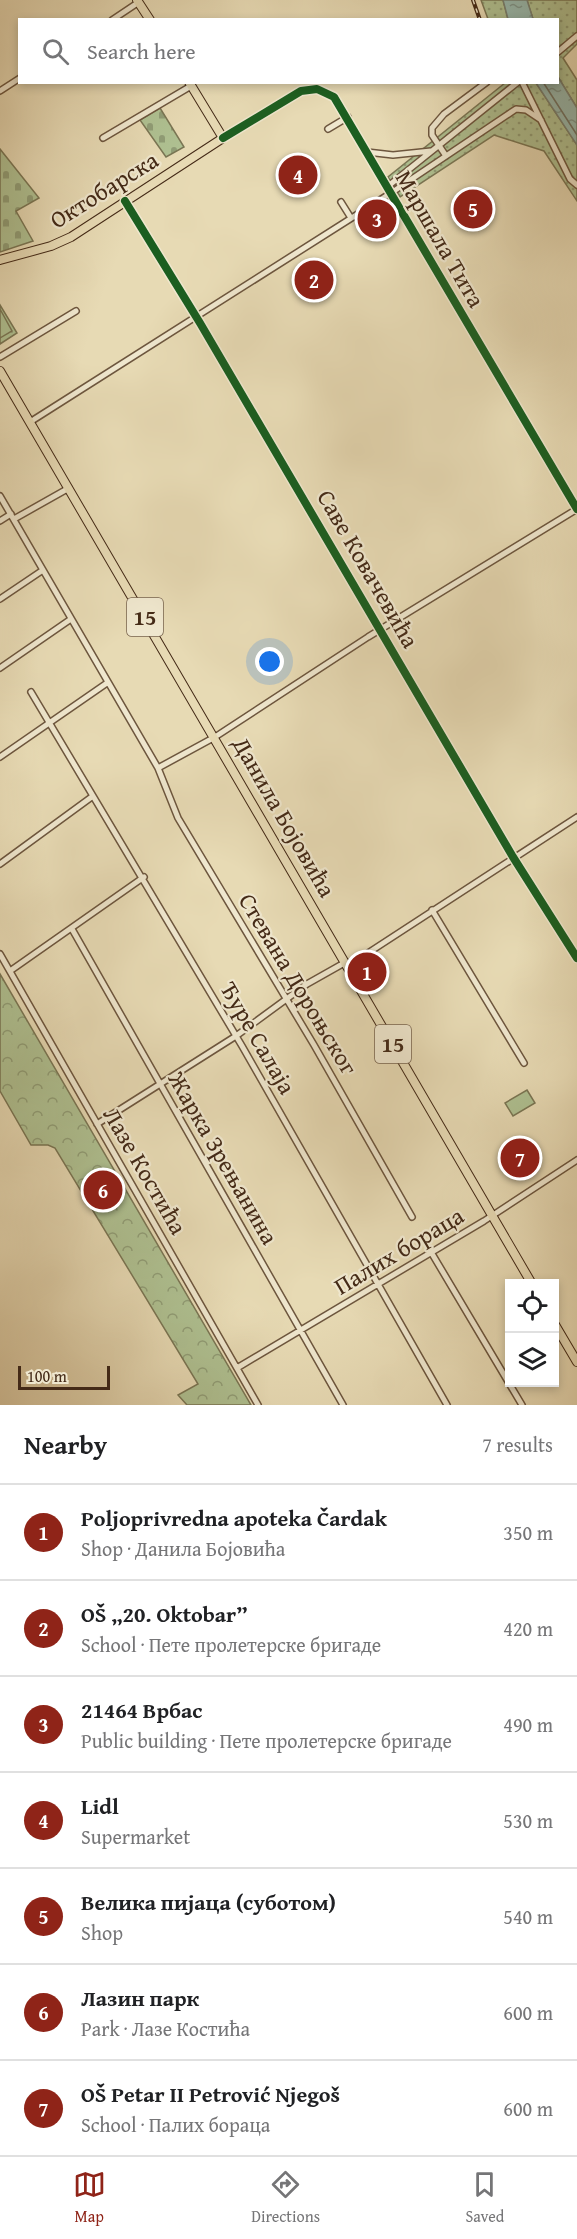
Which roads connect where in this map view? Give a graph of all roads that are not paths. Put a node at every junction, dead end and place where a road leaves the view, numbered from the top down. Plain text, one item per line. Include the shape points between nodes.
1 (138, 1) edge
2 (115, 18) edge
3 (149, 18) edge
4 (577, 36) edge
5 (559, 51) edge
6 (18, 79) edge
7 (190, 84) edge
8 (484, 84) edge
9 (517, 84) edge
10 (522, 84) edge
11 (0, 91) edge
12 (348, 117) junction
13 (541, 120) junction
14 (328, 129) dead end
15 (103, 138) dead end
16 (223, 138) junction
17 (439, 145) junction
18 (433, 150) junction
19 (367, 152) junction
20 (446, 156) junction
21 (577, 185) edge
22 (389, 190) junction
23 (124, 201) junction
24 (340, 202) dead end
25 (351, 218) junction
26 (0, 260) edge
27 (76, 311) dead end
28 (196, 315) junction
29 (0, 357) edge
30 (0, 371) edge
31 (30, 422) junction
32 (69, 488) junction
33 (0, 496) edge
34 (577, 509) edge
35 (13, 516) junction
36 (0, 521) edge
37 (43, 570) junction
38 (0, 600) edge
39 (71, 619) junction
40 (381, 629) junction
41 (0, 668) edge
42 (107, 683) junction
43 (31, 692) dead end
44 (49, 721) junction
45 (215, 737) junction
46 (0, 757) edge
47 (158, 768) junction
48 (93, 796) junction
49 (577, 817) edge
50 (513, 857) junction
51 (0, 864) edge
52 (144, 877) junction
53 (432, 910) junction
54 (72, 929) junction
55 (0, 954) edge
56 (577, 958) edge
57 (347, 964) junction
58 (10, 971) junction
59 (285, 998) junction
60 (236, 1036) junction
61 (524, 1064) dead end
62 (160, 1085) junction
63 (97, 1124) junction
64 (577, 1160) edge
65 (493, 1216) junction
66 (411, 1217) dead end
67 (431, 1252) junction
68 (529, 1279) edge
69 (378, 1284) junction
70 (301, 1330) junction
71 (559, 1330) edge
72 (577, 1362) edge
73 (237, 1368) junction
74 (258, 1405) edge
75 (343, 1405) edge
76 (447, 1405) edge
77 (522, 1405) edge

1 - 2 street
1 - 3 main road
4 - 5 street
6 - 11 street
7 - 15 street
7 - 16 main road
8 - 17 street via 436,121 432,135
9 - 17 street
10 - 13 street
12 - 14 street
12 - 16 street, Маршала Тита via 331,94 305,90
12 - 19 street, Маршала Тита
13 - 20 street via 526,110 516,109
13 - 21 street via 570,179
16 - 23 main road, Октобарска
17 - 18 street
17 - 20 street
18 - 19 street via 393,155
18 - 22 street
19 - 22 street, Маршала Тита
20 - 22 street
22 - 25 street
22 - 34 street, Маршала Тита
23 - 26 main road, Октобарска via 64,241
23 - 28 street, Саве Ковачевића
24 - 25 street
25 - 28 street
27 - 29 street
28 - 31 street
28 - 40 street, Саве Ковачевића
30 - 31 main road, Данила Бојовића / 15
31 - 32 main road, Данила Бојовића / 15
32 - 35 street
32 - 45 main road, Данила Бојовића / 15
33 - 35 street, Стевана Дороњског
34 - 40 street
35 - 36 street
35 - 37 street, Стевана Дороњског
37 - 38 street
37 - 39 street, Стевана Дороњског
39 - 41 street
39 - 42 street, Стевана Дороњског
40 - 45 street
40 - 50 street, Саве Ковачевића
42 - 44 street
42 - 47 street, Стевана Дороњског
43 - 44 street, Ђуре Салаја
44 - 46 street
44 - 48 street, Ђуре Салаја
45 - 47 street
45 - 57 main road, Данила Бојовића / 15
47 - 59 street, Стевана Дороњског via 178,818
48 - 51 street
48 - 52 street, Ђуре Салаја
49 - 50 street
50 - 53 street
50 - 56 street, Саве Ковачевића
52 - 54 street
52 - 60 street, Ђуре Салаја
53 - 57 street
53 - 61 street
54 - 58 street
54 - 62 street, Жарка Зрењанина
55 - 58 street, Лазе Костића
57 - 59 street
57 - 65 main road, Данила Бојовића / 15
58 - 63 street, Лазе Костића
59 - 60 street
59 - 66 street, Стевана Дороњског
60 - 62 street
60 - 69 street, Ђуре Салаја
62 - 63 street
62 - 70 street, Жарка Зрењанина
63 - 73 street, Лазе Костића
64 - 65 street, Палих бораца
65 - 67 street, Палих бораца
65 - 68 main road, Данила Бојовића / 15
67 - 69 street, Палих бораца
67 - 77 street
69 - 70 street, Палих бораца
69 - 76 street, Ђуре Салаја
70 - 73 street, Палих бораца
70 - 75 street, Жарка Зрењанина
71 - 72 main road
73 - 74 street, Лазе Костића

